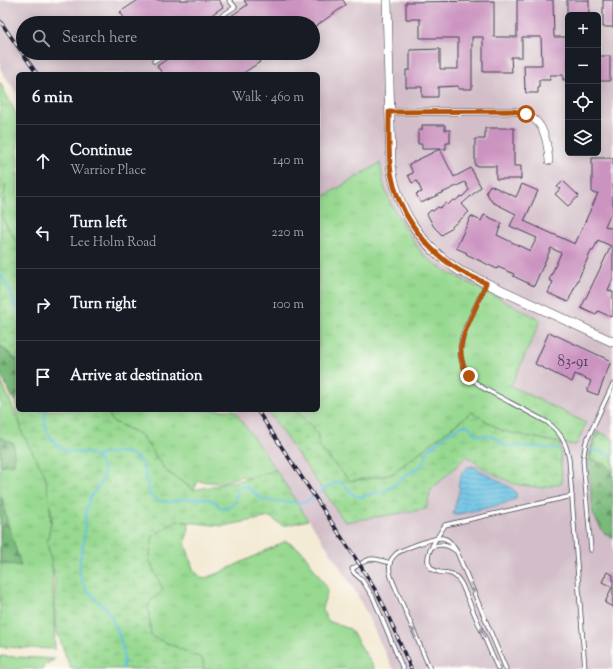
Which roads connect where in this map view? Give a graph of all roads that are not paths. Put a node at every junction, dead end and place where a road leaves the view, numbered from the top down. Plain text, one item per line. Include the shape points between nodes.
1 (229, 0) edge
2 (387, 0) edge
3 (222, 16) edge
4 (389, 112) junction
5 (549, 161) dead end
6 (486, 283) junction
7 (613, 342) edge
8 (613, 384) edge
9 (572, 496) junction
10 (438, 538) junction
11 (591, 550) dead end
12 (429, 551) junction
13 (457, 552) junction
14 (390, 563) junction
15 (402, 669) edge
16 (430, 669) edge
17 (498, 669) edge
18 (506, 669) edge
19 (585, 669) edge

1 - 3 lane via 235,7
2 - 4 street
4 - 5 street via 520,112 534,119 542,129 548,144
4 - 6 street via 392,173 406,214 423,239 444,260
6 - 7 street
6 - 9 lane via 464,331 460,350 462,363 474,382 547,422 561,435 569,459
8 - 11 lane via 584,450
9 - 10 lane via 445,525
9 - 19 lane
10 - 12 lane
10 - 13 lane via 447,539
10 - 14 lane via 398,552
12 - 13 lane via 436,545 446,545
17 -> 12 lane via 458,578 453,574 435,571 428,562
13 -> 18 lane
14 - 15 lane via 371,559 352,569 373,597
16 -> 14 lane via 393,582

